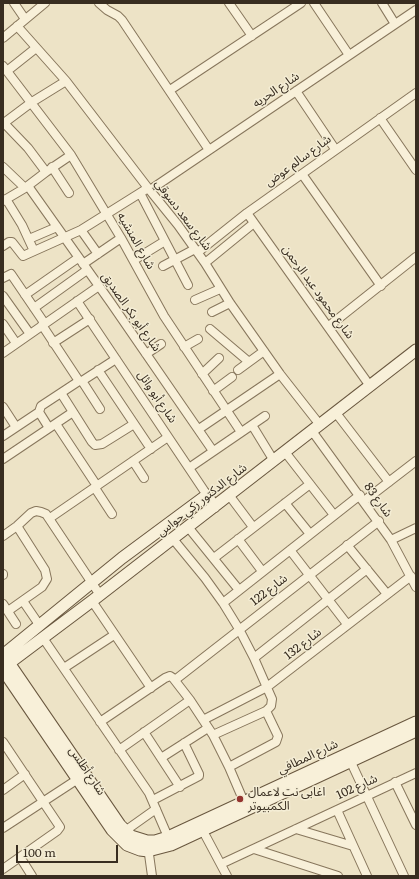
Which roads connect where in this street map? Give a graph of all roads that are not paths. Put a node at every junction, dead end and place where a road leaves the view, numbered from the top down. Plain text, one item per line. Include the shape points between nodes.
1 (14, 3) edge
2 (45, 3) edge
3 (99, 3) edge
4 (229, 3) edge
5 (301, 3) edge
6 (314, 3) edge
7 (382, 3) edge
8 (416, 10) edge
9 (25, 19) junction
10 (395, 24) junction
11 (17, 26) junction
12 (252, 36) junction
13 (3, 38) edge
14 (36, 48) junction
15 (349, 55) junction
16 (5, 68) edge
17 (66, 81) junction
18 (170, 90) junction
19 (296, 91) junction
20 (416, 93) edge
21 (32, 102) junction
22 (380, 118) junction
23 (335, 149) junction
24 (209, 150) junction
25 (71, 155) junction
26 (3, 167) edge
27 (49, 170) junction
28 (416, 170) edge
29 (302, 174) junction
30 (27, 187) junction
31 (149, 189) junction
32 (69, 193) dead end
33 (140, 193) junction
34 (4, 200) edge
35 (246, 213) junction
36 (107, 214) junction
37 (254, 222) junction
38 (57, 227) junction
39 (81, 230) junction
40 (64, 238) junction
41 (122, 238) junction
42 (29, 239) junction
43 (165, 241) junction
44 (3, 245) edge
45 (196, 250) junction
46 (34, 251) junction
47 (98, 254) junction
48 (416, 257) edge
49 (175, 259) junction
50 (134, 260) junction
51 (205, 263) junction
52 (82, 264) junction
53 (163, 266) dead end
54 (3, 278) edge
55 (188, 285) dead end
56 (99, 286) junction
57 (381, 286) junction
58 (220, 289) junction
59 (25, 295) junction
60 (3, 296) edge
61 (195, 300) dead end
62 (77, 301) junction
63 (230, 303) junction
64 (34, 308) junction
65 (212, 312) dead end
66 (90, 319) junction
67 (3, 324) edge
68 (43, 325) junction
69 (329, 326) junction
70 (210, 329) dead end
71 (30, 334) junction
72 (198, 338) dead end
73 (16, 343) junction
74 (53, 343) junction
75 (161, 344) dead end
76 (184, 347) junction
77 (416, 350) edge
78 (264, 351) junction
79 (3, 353) edge
80 (146, 354) junction
81 (219, 358) dead end
82 (116, 359) junction
83 (250, 362) junction
84 (98, 370) junction
85 (238, 370) dead end
86 (202, 374) junction
87 (280, 374) junction
88 (232, 376) dead end
89 (80, 381) junction
90 (370, 386) junction
91 (213, 391) junction
92 (61, 393) junction
93 (3, 408) edge
94 (100, 409) dead end
95 (227, 410) junction
96 (39, 412) junction
97 (73, 412) junction
98 (336, 413) junction
99 (265, 416) dead end
100 (134, 424) junction
101 (252, 425) junction
102 (53, 426) junction
103 (16, 427) junction
104 (316, 428) junction
105 (199, 429) junction
106 (241, 432) junction
107 (3, 436) edge
108 (168, 437) junction
109 (151, 449) junction
110 (213, 451) junction
111 (285, 452) junction
112 (3, 459) edge
113 (133, 461) junction
114 (274, 461) junction
115 (416, 461) edge
116 (189, 468) junction
117 (144, 478) dead end
118 (389, 482) junction
119 (310, 484) junction
120 (96, 487) junction
121 (206, 495) junction
122 (229, 495) junction
123 (362, 498) junction
124 (286, 503) junction
125 (214, 507) junction
126 (112, 514) dead end
127 (334, 515) junction
128 (50, 518) junction
129 (379, 521) junction
130 (17, 526) junction
131 (188, 527) junction
132 (254, 528) junction
133 (416, 528) edge
134 (310, 534) junction
135 (3, 535) edge
136 (172, 539) junction
137 (238, 539) junction
138 (391, 540) junction
139 (348, 545) junction
140 (290, 550) junction
141 (214, 558) junction
142 (416, 564) edge
143 (367, 569) junction
144 (262, 571) junction
145 (409, 572) junction
146 (309, 575) junction
147 (92, 583) junction
148 (416, 587) edge
149 (239, 590) junction
150 (387, 594) junction
151 (96, 598) junction
152 (328, 600) junction
153 (23, 601) junction
154 (223, 603) junction
155 (3, 604) edge
156 (8, 611) junction
157 (16, 624) dead end
158 (347, 624) junction
159 (40, 626) junction
160 (239, 629) junction
161 (114, 635) junction
162 (43, 638) junction
163 (254, 658) junction
164 (4, 661) edge
165 (64, 668) junction
166 (175, 680) junction
167 (267, 687) junction
168 (151, 688) junction
169 (190, 700) junction
170 (266, 711) junction
171 (203, 720) junction
172 (100, 722) junction
173 (416, 722) edge
174 (208, 728) junction
175 (416, 731) edge
176 (144, 732) junction
177 (212, 735) junction
178 (3, 742) edge
179 (184, 743) junction
180 (119, 750) junction
181 (161, 758) junction
182 (349, 758) junction
183 (229, 767) junction
184 (416, 773) edge
185 (25, 774) junction
186 (81, 777) junction
187 (395, 782) junction
188 (180, 787) junction
189 (3, 790) edge
190 (367, 796) junction
191 (153, 800) junction
192 (44, 802) junction
193 (244, 802) junction
194 (156, 809) junction
195 (337, 810) junction
196 (416, 825) edge
197 (3, 828) edge
198 (296, 829) junction
199 (125, 831) junction
200 (203, 831) junction
201 (170, 841) junction
202 (148, 846) junction
203 (353, 846) junction
204 (254, 849) junction
205 (20, 857) junction
206 (221, 864) junction
207 (3, 869) edge
208 (365, 874) edge
209 (229, 875) edge
210 (32, 876) edge
211 (152, 876) edge
212 (338, 876) edge
213 (404, 876) edge

1 - 9 street
2 - 9 street
3 - 18 street via 122,20
4 - 12 street
5 - 12 street
6 - 15 street
7 - 10 street
8 - 10 street, شارع الحريه
9 - 11 street
10 - 15 street, شارع الحريه
11 - 13 street
11 - 14 street, شارع سعد دسوقي
12 - 18 street
14 - 16 street
14 - 17 street, شارع سعد دسوقي
15 - 19 street, شارع الحريه
16 - 21 street, شارع المنشيه
17 - 21 street
17 - 31 street, شارع سعد دسوقي
18 - 24 street
19 - 23 street
19 - 24 street, شارع الحريه
20 - 22 street, شارع سالم عوض
21 - 25 street, شارع المنشيه
21 - 27 street via 4,123
22 - 23 street, شارع سالم عوض
22 - 28 street
23 - 29 street, شارع سالم عوض
24 - 31 street, شارع الحريه
25 - 27 street
25 - 36 street, شارع المنشيه
26 - 30 street, شارع أبو بكر الصديق
27 - 30 street
27 - 32 street
29 - 35 street, شارع سالم عوض
29 - 57 street
30 - 34 street
30 - 38 street, شارع أبو بكر الصديق
31 - 33 street, شارع الحريه
31 - 45 street, شارع سعد دسوقي
33 - 36 street, شارع الحريه
33 - 43 street
34 - 42 street
35 - 37 street, شارع محمود عبد الرحمن
35 - 45 street, شارع سالم عوض
36 - 39 street, شارع الحريه
36 - 41 street, شارع المنشيه
37 - 51 street
37 - 69 street, شارع محمود عبد الرحمن
38 - 40 street, شارع أبو بكر الصديق
38 - 42 street
39 - 40 street, شارع الحريه
39 - 47 street
40 - 46 street, شارع الحريه
40 - 52 street, شارع أبو بكر الصديق
41 - 47 street
41 - 50 street, شارع المنشيه
42 - 46 street
43 - 49 street
43 - 50 street
44 - 46 street via 12,242 23,256
45 - 49 street, شارع سالم عوض
45 - 51 street, شارع سعد دسوقي
47 - 52 street
48 - 57 street
49 - 53 street, شارع سالم عوض
49 - 55 street
50 - 76 street, شارع المنشيه
51 - 58 street, شارع سعد دسوقي
52 - 56 street, شارع أبو بكر الصديق
52 - 59 street
52 - 64 street
54 - 59 street via 11,274
56 - 62 street
56 - 80 street, شارع أبو بكر الصديق
57 - 69 street
58 - 61 street
58 - 63 street, شارع سعد دسوقي
59 - 64 street
60 - 71 street
62 - 66 street, شارع أبو وائل
62 - 68 street
63 - 65 street
63 - 78 street, شارع سعد دسوقي
64 - 68 street
66 - 74 street
66 - 82 street, شارع أبو وائل
67 - 73 street
68 - 71 street
68 - 74 street
69 - 90 street, شارع محمود عبد الرحمن
70 - 83 street
71 - 73 street
72 - 76 street
73 - 79 street
74 - 89 street
75 - 80 street
76 - 86 street, شارع المنشيه
77 - 90 street, شارع الدكتور زكي حواس
78 - 83 street
78 - 87 street, شارع سعد دسوقي
80 - 105 street, شارع أبو بكر الصديق
81 - 86 street
82 - 84 street
82 - 108 street, شارع أبو وائل
83 - 85 street
84 - 89 street
84 - 100 street
86 - 91 street, شارع المنشيه
87 - 95 street
87 - 104 street, شارع سعد دسوقي
88 - 91 street
89 - 92 street
89 - 94 street
90 - 98 street, شارع الدكتور زكي حواس
91 - 95 street, شارع المنشيه
92 - 96 street via 41,406
92 - 97 street
93 - 103 street
95 - 105 street
95 - 106 street, شارع المنشيه
96 - 102 street
96 - 103 street
97 - 100 street via 92,442 99,445
97 - 102 street
98 - 104 street, شارع الدكتور زكي حواس
98 - 118 street
99 - 101 street
100 - 109 street
101 - 106 street
101 - 114 street
102 - 112 street
102 - 120 street
103 - 107 street
104 - 111 street, شارع الدكتور زكي حواس
104 - 123 street, شارع 83
105 - 110 street, شارع أبو بكر الصديق
106 - 110 street
108 - 109 street
108 - 116 street, شارع أبو وائل
109 - 113 street
110 - 116 street
111 - 114 street, شارع الدكتور زكي حواس
111 - 119 street
113 - 117 street
113 - 120 street
114 - 122 street, شارع الدكتور زكي حواس
115 - 118 street
116 - 121 street, شارع أبو وائل
118 - 123 street
119 - 124 street
119 - 127 street
120 - 126 street
120 - 128 street
121 - 125 street, شارع أبو وائل
121 - 147 street, شارع الدكتور زكي حواس
122 - 125 street, شارع الدكتور زكي حواس
122 - 132 street
123 - 127 street
123 - 129 street, شارع 83
124 - 132 street
124 - 134 street
125 - 131 street, شارع الدكتور زكي حواس
127 - 134 street
128 - 130 street via 36,511 30,513
128 - 147 street
129 - 138 street, شارع 83
129 - 139 street, شارع 122
130 - 135 street
130 - 153 street via 47,575 45,584
131 - 136 street, شارع الدكتور زكي حواس
131 - 141 street
132 - 137 street
133 - 138 street
134 - 140 street
136 - 151 street, شارع الدكتور زكي حواس
136 - 154 street
137 - 141 street
137 - 144 street
138 - 145 street, شارع 83
139 - 143 street
139 - 146 street, شارع 122
140 - 144 street
140 - 146 street
141 - 149 street
142 - 145 street, شارع 132
143 - 150 street
143 - 152 street
144 - 149 street
145 - 148 street, شارع 83
145 - 150 street, شارع 132
146 - 152 street
146 - 160 street, شارع 122
147 - 151 street
147 - 159 street, شارع الدكتور زكي حواس
149 - 154 street
150 - 158 street, شارع 132
151 - 161 street
151 - 162 street, شارع الدكتور زكي حواس
152 - 158 street
152 - 163 street
153 - 156 street
153 - 159 street
154 - 160 street
155 - 156 street
156 - 157 street
158 - 167 street, شارع 132
159 - 164 street, شارع الدكتور زكي حواس
160 - 163 street
160 - 166 street, شارع 122
161 - 165 street
161 - 168 street
162 - 164 street, شارع الدكتور زكي حواس
162 - 165 street
163 - 167 street
164 - 186 street, شارع أطلس
165 - 172 street
166 - 168 street via 170,676
166 - 169 street
167 - 170 street via 272,702
167 - 171 street, شارع 132
168 - 172 street
169 - 171 street
169 - 176 street
170 - 177 street
170 - 183 street via 278,736 276,742
171 - 174 street
172 - 180 street
173 - 182 street, شارع المطافي
174 - 177 street
174 - 179 street
175 - 182 street, شارع المطافي
176 - 180 street
176 - 181 street
177 - 183 street
178 - 185 street
179 - 181 street
179 - 188 street via 199,775
180 - 191 street
181 - 188 street
182 - 190 street
182 - 193 street, شارع المطافي
182 - 200 street, شارع المطافي
183 - 193 street
184 - 187 street, شارع 102
185 - 189 street
185 - 192 street
186 - 192 street
186 - 199 street, شارع أطلس
186 - 202 street, شارع أطلس via 120,839 135,849
187 - 190 street, شارع 102
187 - 196 street
188 - 191 street
190 - 195 street, شارع 102
190 - 213 street
191 - 194 street
192 - 197 street
192 - 205 street via 59,829
193 - 201 street, شارع المطافي
194 - 199 street
194 - 201 street
195 - 198 street, شارع 102
195 - 203 street
198 - 203 street
198 - 204 street, شارع 102
199 - 202 street, شارع أطلس
200 - 201 street, شارع المطافي
200 - 206 street
201 - 202 street, شارع أطلس via 155,841
202 - 211 street
203 - 208 street
204 - 206 street, شارع 102
204 - 212 street
205 - 207 street
205 - 210 street
206 - 209 street

